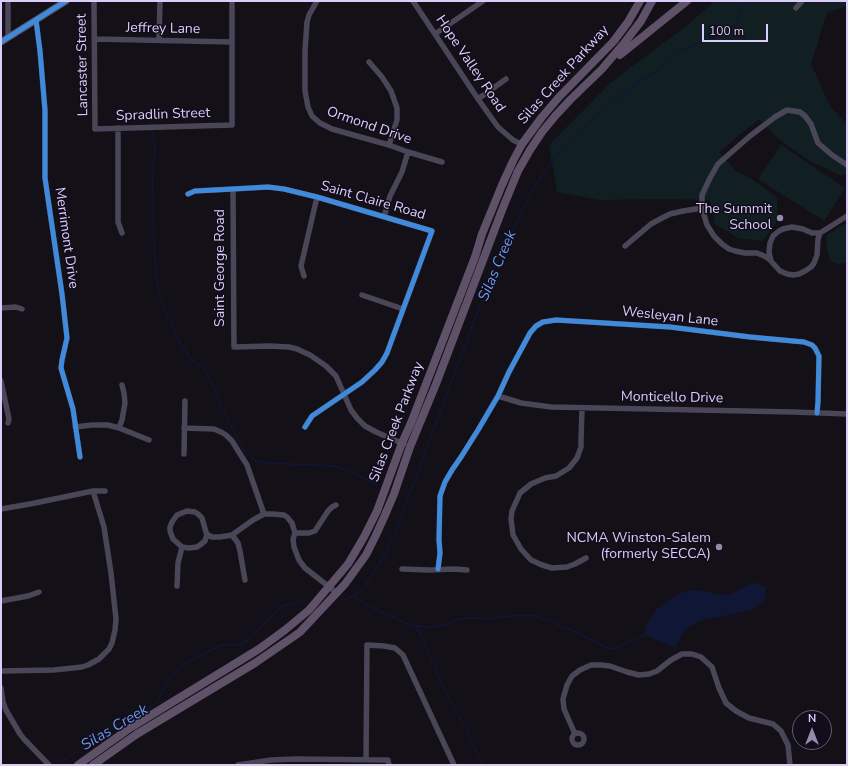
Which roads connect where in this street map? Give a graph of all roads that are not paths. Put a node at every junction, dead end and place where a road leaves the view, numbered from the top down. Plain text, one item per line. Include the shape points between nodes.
1 (8, 1) edge
2 (66, 1) edge
3 (94, 1) edge
4 (160, 1) edge
5 (232, 1) edge
6 (316, 1) edge
7 (412, 1) edge
8 (482, 1) edge
9 (640, 1) edge
10 (652, 1) edge
11 (687, 1) edge
12 (802, 1) edge
13 (796, 8) dead end
14 (36, 20) junction
15 (435, 34) junction
16 (8, 38) junction
17 (94, 39) junction
18 (159, 40) junction
19 (1, 42) edge
20 (232, 42) junction
21 (369, 62) dead end
22 (602, 69) junction
23 (506, 79) dead end
24 (478, 99) junction
25 (118, 128) junction
26 (95, 129) joint
27 (522, 144) junction
28 (389, 145) junction
29 (530, 150) junction
30 (408, 152) junction
31 (442, 162) dead end
32 (847, 165) edge
33 (233, 189) junction
34 (188, 194) dead end
35 (317, 197) junction
36 (702, 208) junction
37 (847, 216) edge
38 (384, 217) junction
39 (122, 233) dead end
40 (820, 233) junction
41 (625, 246) dead end
42 (771, 261) junction
43 (304, 276) dead end
44 (362, 295) dead end
45 (1, 308) edge
46 (22, 309) dead end
47 (403, 309) junction
48 (1, 380) edge
49 (122, 385) dead end
50 (344, 395) junction
51 (498, 396) junction
52 (184, 401) dead end
53 (582, 408) junction
54 (817, 413) junction
55 (847, 414) edge
56 (8, 423) dead end
57 (75, 427) junction
58 (305, 427) dead end
59 (119, 428) junction
60 (184, 428) junction
61 (149, 440) dead end
62 (406, 445) junction
63 (184, 454) dead end
64 (80, 457) dead end
65 (93, 490) junction
66 (105, 491) dead end
67 (336, 505) dead end
68 (1, 509) edge
69 (264, 514) junction
70 (295, 533) junction
71 (207, 534) junction
72 (232, 535) junction
73 (182, 547) junction
74 (586, 558) dead end
75 (438, 569) junction
76 (402, 570) dead end
77 (467, 570) dead end
78 (245, 580) dead end
79 (177, 586) dead end
80 (329, 586) junction
81 (39, 592) dead end
82 (337, 593) junction
83 (1, 601) edge
84 (1, 671) edge
85 (1, 688) edge
86 (575, 734) dead end
87 (366, 760) junction
88 (320, 762) edge
89 (49, 765) edge
90 (78, 765) edge
91 (93, 765) edge
92 (238, 765) edge
93 (389, 765) edge
94 (454, 765) edge
95 (790, 765) edge

1 - 16 street
2 - 14 main road
3 - 17 street, Lancaster Street
4 - 18 street
5 - 20 street
6 - 28 street, Ormond Drive via 309,15 306,30 304,71 310,113 320,123 332,129
7 - 15 street, Hope Valley Road
8 - 15 street
9 - 27 main road, Silas Creek Parkway via 613,42 558,97
10 - 22 main road, Silas Creek Parkway via 633,33
11 - 22 main road
12 - 13 street
14 - 16 main road
14 - 57 street, Merrimont Drive via 45,110 45,178 67,338 61,368 72,405
15 - 24 street, Hope Valley Road
16 - 19 main road
17 - 18 street, Jeffrey Lane
17 - 26 street, Lancaster Street
18 - 20 street, Jeffrey Lane
20 - 25 street, Spradlin Street via 232,125
21 - 28 street via 391,91 397,108 397,120
22 - 29 main road, Silas Creek Parkway via 556,115
23 - 24 street
24 - 27 street, Hope Valley Road via 498,127
25 - 26 street, Spradlin Street
25 - 39 street via 118,222
27 - 29 street, Hope Valley Road
27 - 62 main road, Silas Creek Parkway via 499,192 411,423
28 - 30 street, Ormond Drive
29 - 62 main road, Silas Creek Parkway via 504,203 436,384
30 - 31 street, Ormond Drive
30 - 38 street
32 - 36 street via 818,143 805,116 800,112 787,110 775,116 718,164 702,195
33 - 34 street, Saint Claire Road via 196,191
33 - 35 street, Saint Claire Road via 268,187
33 - 50 street, Saint George Road via 234,347 268,346 302,351 320,361 332,372
35 - 38 street, Saint Claire Road
35 - 43 street via 301,266
36 - 41 street via 670,214 651,224
36 - 42 street via 707,225 722,244 729,249 761,255
37 - 40 street
38 - 47 street, Saint Claire Road via 432,231
40 - 42 street via 792,227 778,231 769,246
40 - 42 street via 816,260 805,271 796,275 787,274
44 - 47 street
45 - 46 street
47 - 50 street, Saint Claire Road via 382,362 368,377
48 - 56 street
49 - 59 street via 125,403
50 - 58 street, Saint Claire Road via 312,416
50 - 62 street via 351,410 365,426
51 - 53 street, Monticello Drive via 522,403
51 - 54 street, Wesleyan Lane via 530,333 543,322 556,320 670,327 804,342 812,345 819,356
51 - 75 street, Wesleyan Lane via 445,482 440,496
52 - 60 street
53 - 54 street, Monticello Drive
53 - 74 street via 577,458 569,468 556,476 531,484 520,493 511,519 513,535 531,560 552,568 566,567
54 - 55 street, Monticello Drive
57 - 59 street via 108,425
57 - 64 street, Merrimont Drive
59 - 61 street
60 - 63 street
60 - 69 street via 218,430 232,441 247,465
62 - 80 main road, Silas Creek Parkway via 364,537 348,564
62 - 82 main road, Silas Creek Parkway via 394,494 376,535 366,555
65 - 66 street
65 - 68 street
65 - 84 street via 104,527 116,619 114,637 109,649 88,665 54,670
67 - 70 street via 328,510 315,531
69 - 70 street via 280,514 287,517
69 - 72 street
70 - 80 street via 294,547 299,560 305,568
71 - 72 street via 214,538
71 - 73 street via 200,546
71 - 73 street via 200,515 190,511 183,513 174,518 170,527 173,539
72 - 78 street via 238,544
73 - 79 street
75 - 76 street
75 - 77 street
80 - 82 street
80 - 90 main road, Silas Creek Parkway via 309,610 259,649 130,728
81 - 83 street
82 - 91 main road, Silas Creek Parkway via 287,642 137,734
85 - 89 street via 6,710 20,734
86 - 95 street via 563,699 572,676 580,670 591,665 601,665 639,675 649,674 682,654 692,654 701,657 712,667 726,703 750,718 772,724 781,730 788,745
87 - 88 street
87 - 93 street via 388,760
87 - 94 street via 367,645 392,647 403,654
88 - 92 street via 272,760

